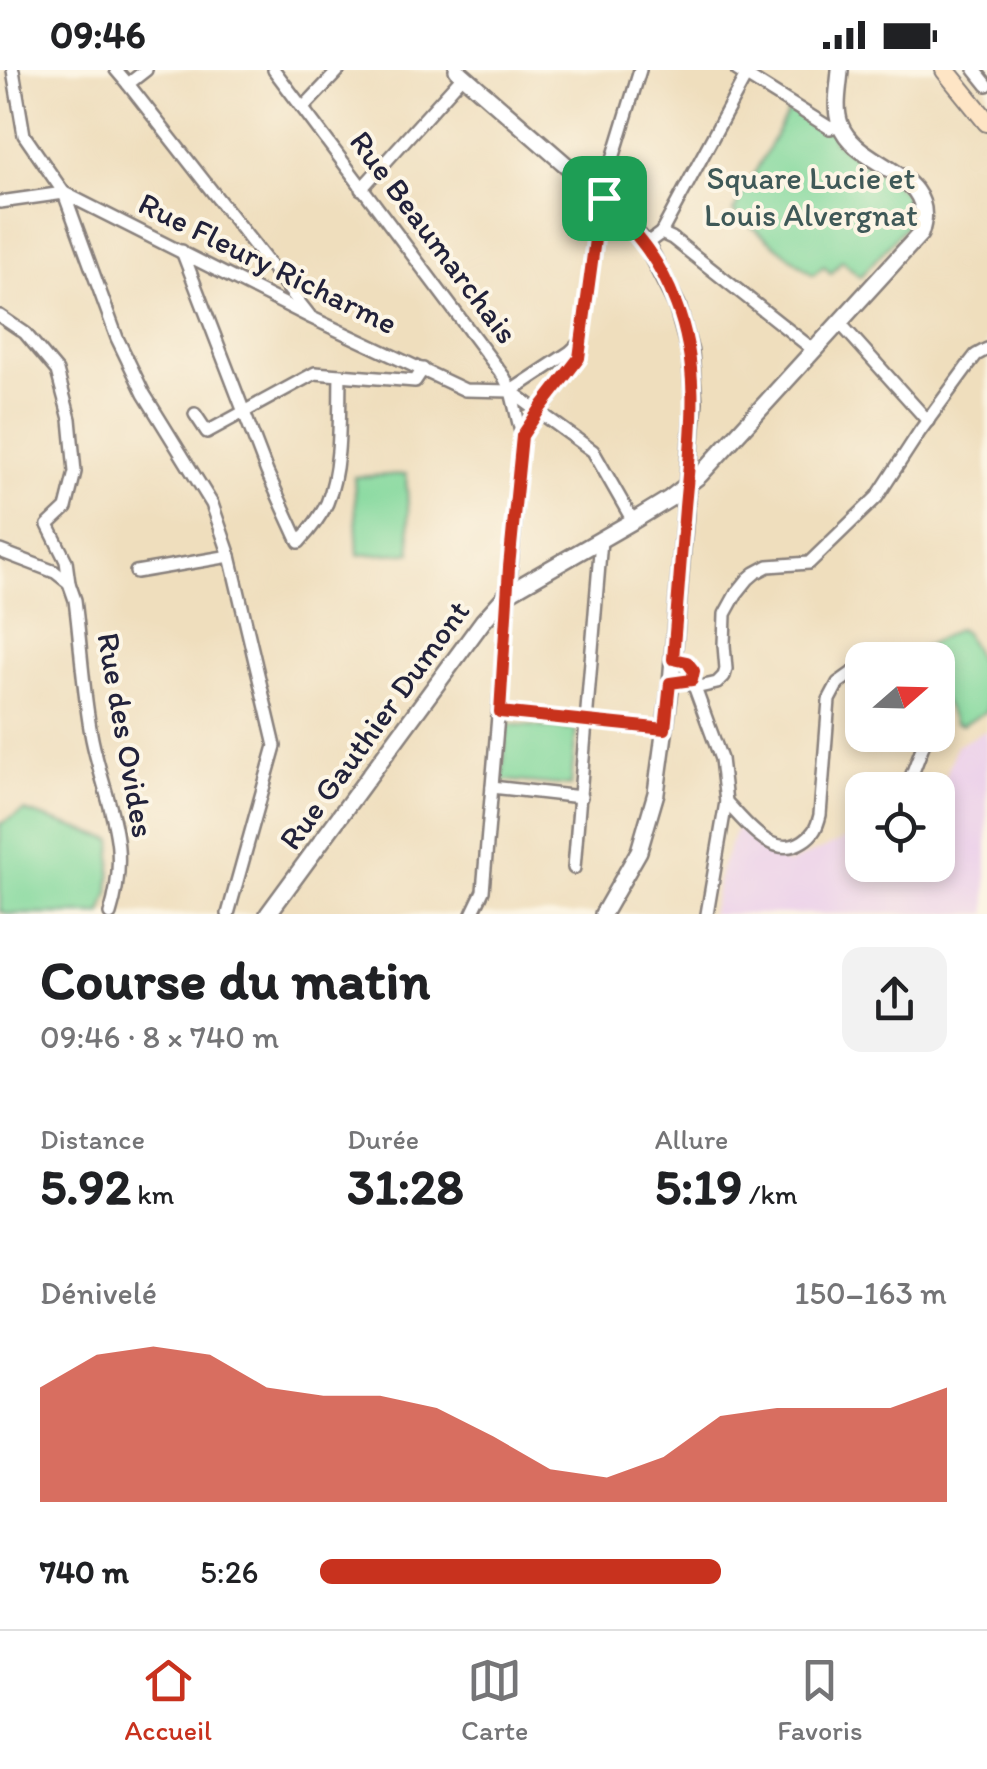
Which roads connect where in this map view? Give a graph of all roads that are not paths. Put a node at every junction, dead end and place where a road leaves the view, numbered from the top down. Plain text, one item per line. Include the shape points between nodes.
1 (13, 70) edge
2 (116, 70) edge
3 (146, 70) edge
4 (274, 70) edge
5 (338, 70) edge
6 (640, 70) edge
7 (840, 70) edge
8 (946, 70) edge
9 (975, 70) edge
10 (744, 72) edge
11 (460, 73) edge
12 (128, 84) junction
13 (987, 85) edge
14 (303, 108) junction
15 (987, 122) edge
16 (840, 126) junction
17 (362, 188) junction
18 (64, 193) junction
19 (604, 198) junction
20 (0, 202) edge
21 (0, 214) edge
22 (662, 233) junction
23 (646, 244) junction
24 (182, 251) junction
25 (0, 316) edge
26 (312, 318) junction
27 (839, 322) junction
28 (582, 341) junction
29 (987, 349) edge
30 (814, 351) junction
31 (423, 369) junction
32 (340, 375) junction
33 (511, 391) junction
34 (244, 412) junction
35 (538, 412) junction
36 (195, 414) dead end
37 (928, 421) junction
38 (522, 436) junction
39 (687, 485) junction
40 (634, 521) junction
41 (601, 540) junction
42 (0, 551) edge
43 (230, 556) junction
44 (136, 572) dead end
45 (69, 583) junction
46 (508, 593) junction
47 (673, 659) junction
48 (845, 679) edge
49 (670, 683) junction
50 (694, 684) junction
51 (500, 712) junction
52 (586, 722) junction
53 (665, 729) junction
54 (492, 787) junction
55 (580, 798) junction
56 (726, 802) junction
57 (574, 868) dead end
58 (110, 914) edge
59 (228, 914) edge
60 (268, 914) edge
61 (472, 914) edge
62 (602, 914) edge
63 (707, 914) edge

1 - 18 street via 24,134
2 - 12 street
3 - 12 street
4 - 14 street, Rue Beaumarchais
5 - 14 street
6 - 19 street
7 - 16 street
8 - 15 main road
9 - 13 street
10 - 16 street via 830,128
10 - 22 street
11 - 17 street
11 - 19 street
12 - 26 street
14 - 17 street, Rue Beaumarchais
16 - 27 street, Rue Gauthier Dumont via 848,140 909,184 921,198 924,218 920,234
17 - 33 street, Rue Beaumarchais
18 - 20 street
18 - 24 street, Rue Fleury Richarme
18 - 43 street via 117,338 212,504
19 - 23 street
19 - 28 street
20 - 21 street
22 - 23 street
22 - 30 street
23 - 39 street via 677,305 690,352 694,402
24 - 26 street, Rue Fleury Richarme
24 - 34 street
25 - 45 street, Rue des Ovides via 25,333 56,371 70,419 74,472 66,508 48,525
26 - 31 street, Rue Fleury Richarme
27 - 30 street, Rue Gauthier Dumont
27 - 37 street
28 - 33 street
28 - 35 street via 579,358
29 - 37 street
30 - 39 street, Rue Gauthier Dumont
31 - 32 street via 414,380
31 - 33 street, Rue Fleury Richarme via 465,390
32 - 34 street via 315,374
32 - 34 street via 328,500 299,542
33 - 35 street
33 - 38 street
34 - 36 street via 206,432
35 - 38 street
35 - 40 street via 592,450
37 - 50 street via 877,498 809,562 768,566 748,579 725,615 724,676
38 - 46 street
39 - 40 street, Rue Gauthier Dumont
39 - 47 street
40 - 41 street, Rue Gauthier Dumont
41 - 46 street, Rue Gauthier Dumont
41 - 52 street
42 - 45 street
43 - 44 street
43 - 59 street via 276,746
45 - 58 street, Rue des Ovides via 92,743 118,834 120,867
46 - 51 street
46 - 60 street, Rue Gauthier Dumont
47 - 49 street
47 - 50 street via 691,665
48 - 56 street via 829,700 820,815 810,837 784,849 769,843
49 - 50 street
49 - 53 street
50 - 56 street via 721,759
51 - 52 street
51 - 54 street
52 - 53 street
52 - 55 street
53 - 62 street via 639,851
54 - 55 street
54 - 61 street via 483,890
55 - 57 street
56 - 63 street

